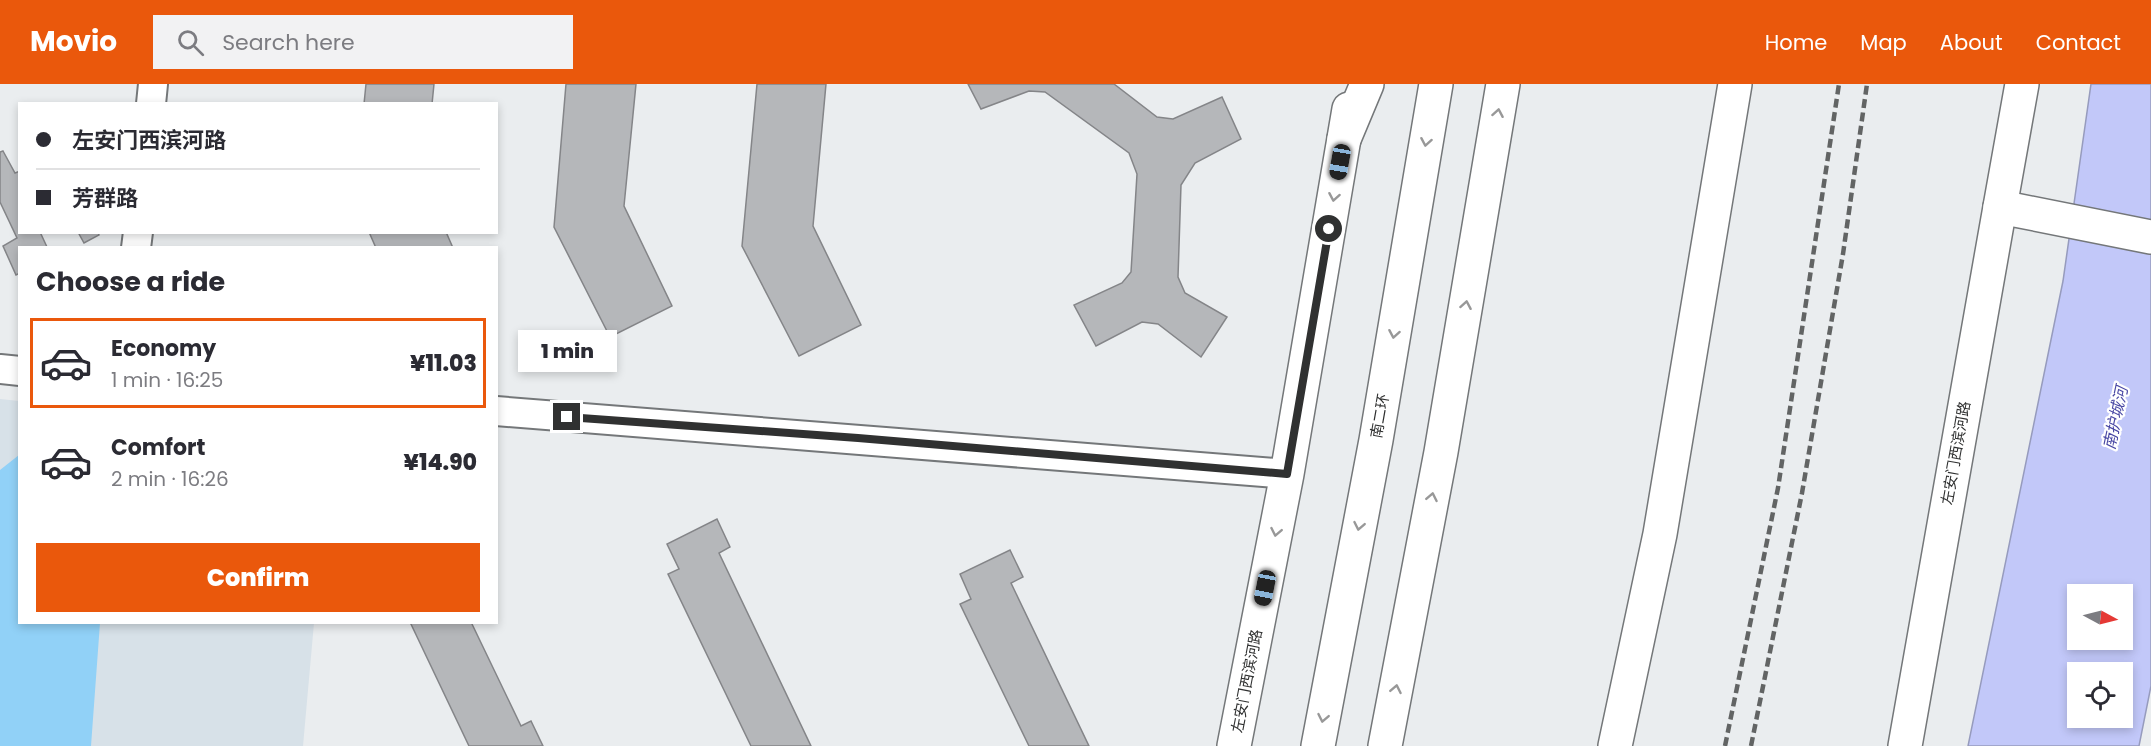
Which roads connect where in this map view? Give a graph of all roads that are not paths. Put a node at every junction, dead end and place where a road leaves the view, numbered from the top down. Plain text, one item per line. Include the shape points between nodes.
1 (153, 84) edge
2 (1354, 84) edge
3 (1367, 84) edge
4 (1436, 84) edge
5 (1503, 84) edge
6 (1735, 84) edge
7 (2022, 84) edge
8 (151, 102) edge
9 (1344, 139) junction
10 (2000, 207) junction
11 (2151, 237) edge
12 (0, 369) edge
13 (18, 370) edge
14 (498, 411) edge
15 (1287, 474) junction
16 (1234, 746) edge
17 (1318, 746) edge
18 (1385, 746) edge
19 (1616, 746) edge
20 (1905, 746) edge

1 - 8 street
2 - 9 main road, 左安门西滨河路
3 - 9 main road
4 -> 17 main road, 南二环 via 1376,440
18 -> 5 main road via 1441,452
6 - 19 main road via 1660,534
7 - 10 main road, 左安门西滨河路
9 -> 15 main road, 左安门西滨河路
10 - 11 main road
10 - 20 main road, 左安门西滨河路
12 - 13 street
14 - 15 street
15 -> 16 main road, 左安门西滨河路

